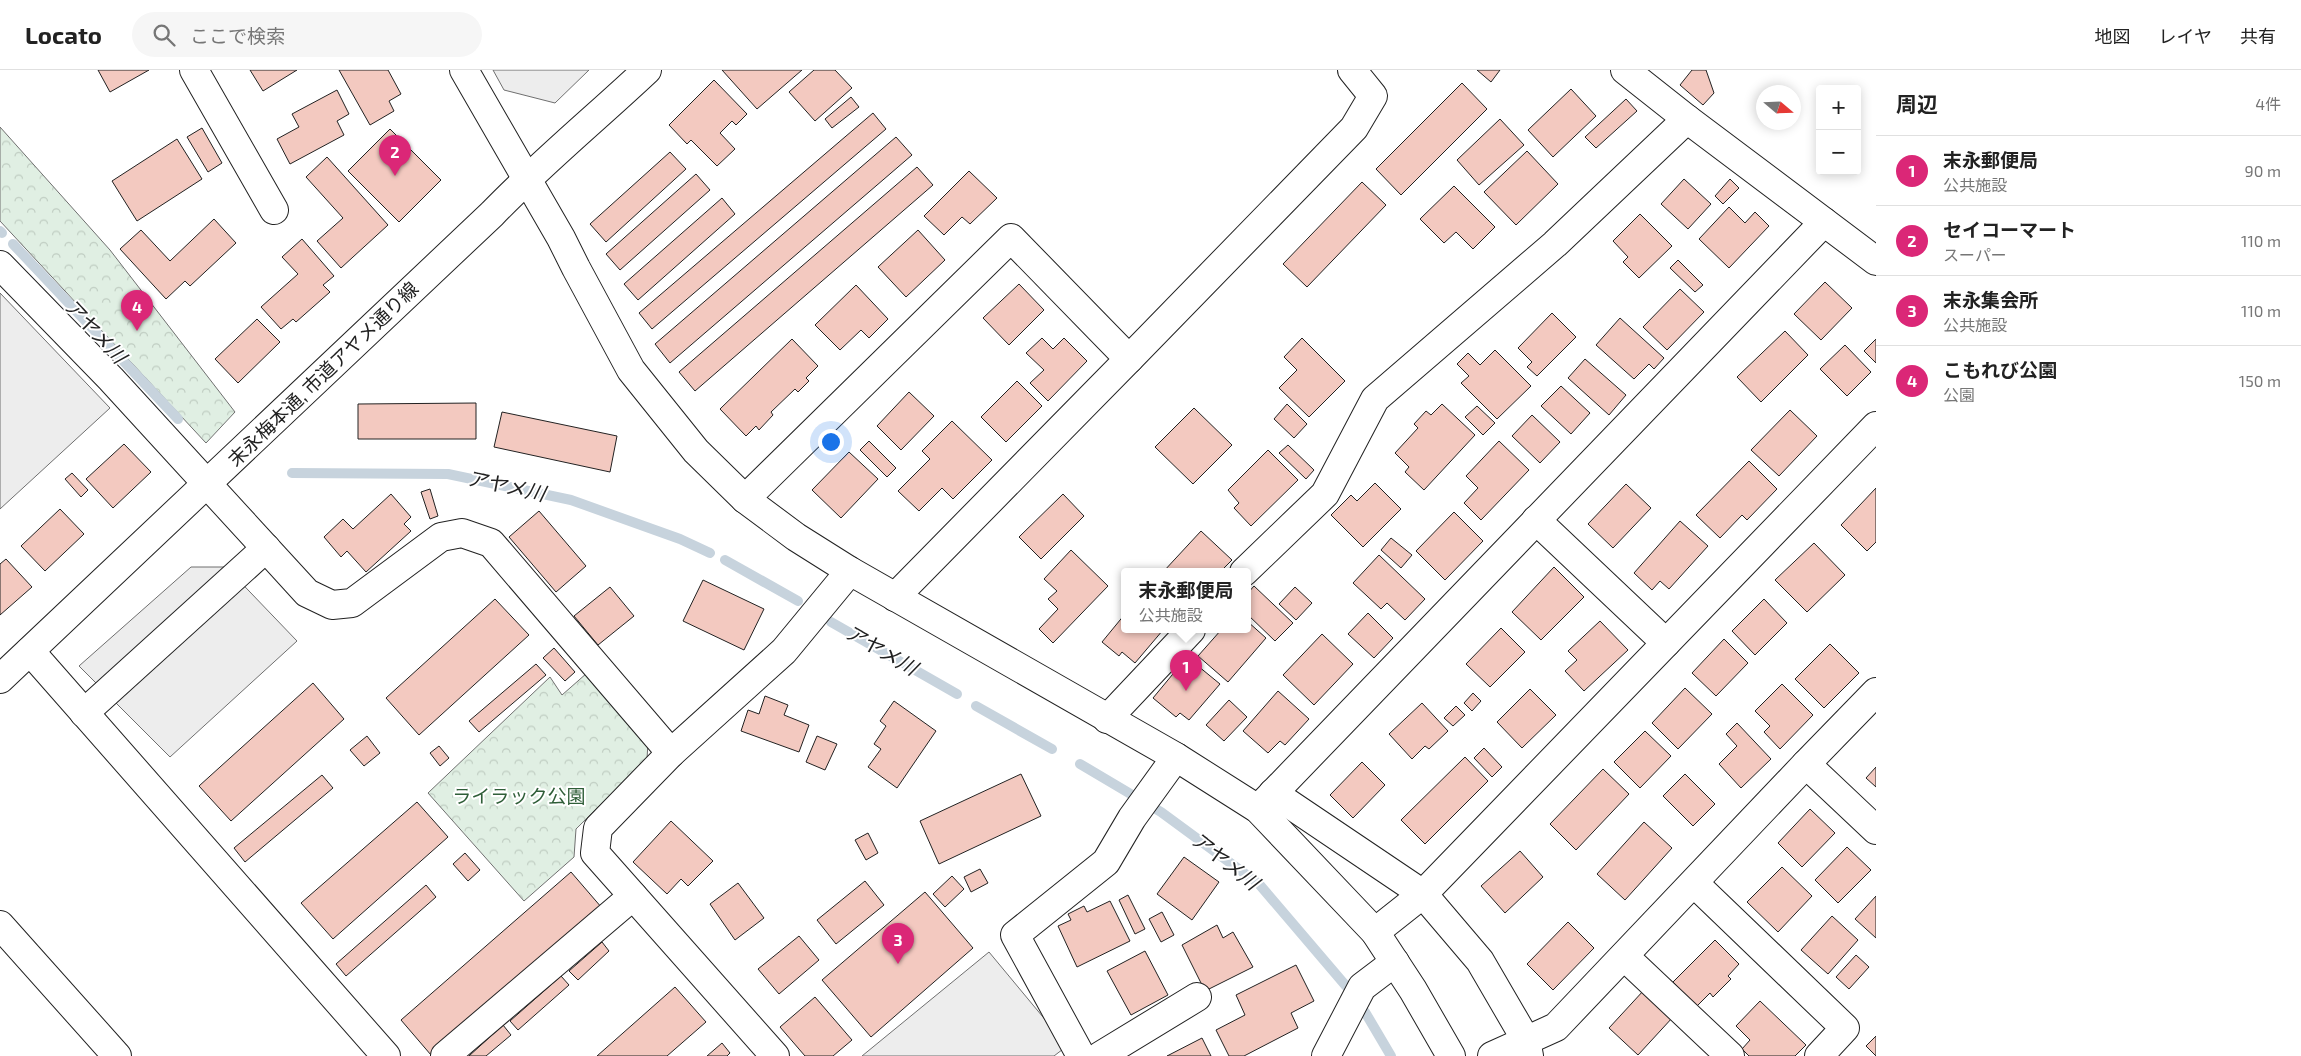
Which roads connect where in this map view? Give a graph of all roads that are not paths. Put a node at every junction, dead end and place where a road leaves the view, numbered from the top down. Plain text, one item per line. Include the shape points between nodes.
1 (194, 70) edge
2 (464, 70) edge
3 (647, 70) edge
4 (1352, 70) edge
5 (1625, 70) edge
6 (1687, 119) junction
7 (526, 180) junction
8 (274, 210) dead end
9 (1824, 222) junction
10 (1876, 261) edge
11 (0, 265) edge
12 (1129, 359) junction
13 (1876, 426) edge
14 (208, 483) junction
15 (745, 499) junction
16 (1536, 520) junction
17 (266, 548) junction
18 (1248, 568) edge
19 (850, 572) junction
20 (895, 597) junction
21 (1188, 633) edge
22 (1666, 643) junction
23 (30, 651) junction
24 (0, 679) edge
25 (1876, 692) edge
26 (84, 713) junction
27 (1108, 719) junction
28 (671, 753) junction
29 (1176, 757) junction
30 (1806, 764) junction
31 (1266, 801) junction
32 (1876, 830) edge
33 (1694, 883) junction
34 (1424, 894) junction
35 (633, 896) junction
36 (0, 925) edge
37 (1375, 932) junction
38 (1624, 956) junction
39 (1395, 962) junction
40 (1197, 997) dead end
41 (1528, 1048) edge
42 (765, 1053) edge
43 (117, 1056) edge
44 (386, 1056) edge
45 (445, 1056) edge
46 (1081, 1056) edge
47 (1100, 1056) edge
48 (1326, 1056) edge
49 (1451, 1056) edge
50 (1492, 1056) edge
51 (1730, 1056) edge
52 (1819, 1056) edge

1 - 8 street
2 - 7 street
3 - 7 street, 末永梅本通, 市道アヤメ通り線
4 - 12 street via 1373,96 1354,128
5 - 6 street
6 - 9 street
6 - 18 street via 1555,244 1375,399 1326,494
7 - 14 street, 末永梅本通, 市道アヤメ通り線
7 - 15 street via 561,238 631,370 696,452
9 - 10 street
9 - 16 street
11 - 14 street
12 - 15 street via 1012,238
12 - 20 street
13 - 22 street
14 - 17 street
14 - 23 street, 末永梅本通, 市道アヤメ通り線
15 - 19 street
16 - 22 street
16 - 31 street
17 - 26 street
17 - 28 street via 307,593 332,605 352,604 441,537 462,533 491,543
19 - 20 street
19 - 28 street via 784,651
20 - 27 street
21 - 27 street
22 - 34 street
23 - 24 street, 末永梅本通, 市道アヤメ通り線
23 - 26 street
25 - 30 street
26 - 44 street
27 - 29 street
28 - 35 street via 598,828 594,853
29 - 31 street
29 - 46 street via 1132,818 1106,862 1015,935
30 - 32 street
30 - 33 street
31 - 34 street
31 - 37 street
33 - 38 street
33 - 52 street via 1846,1028
34 - 37 street
34 - 41 street via 1480,961
35 - 42 street
35 - 45 street
36 - 43 street
37 - 39 street
38 - 41 street via 1556,1027
38 - 51 street
39 - 48 street via 1362,987
39 - 49 street
40 - 47 street
41 - 50 street

